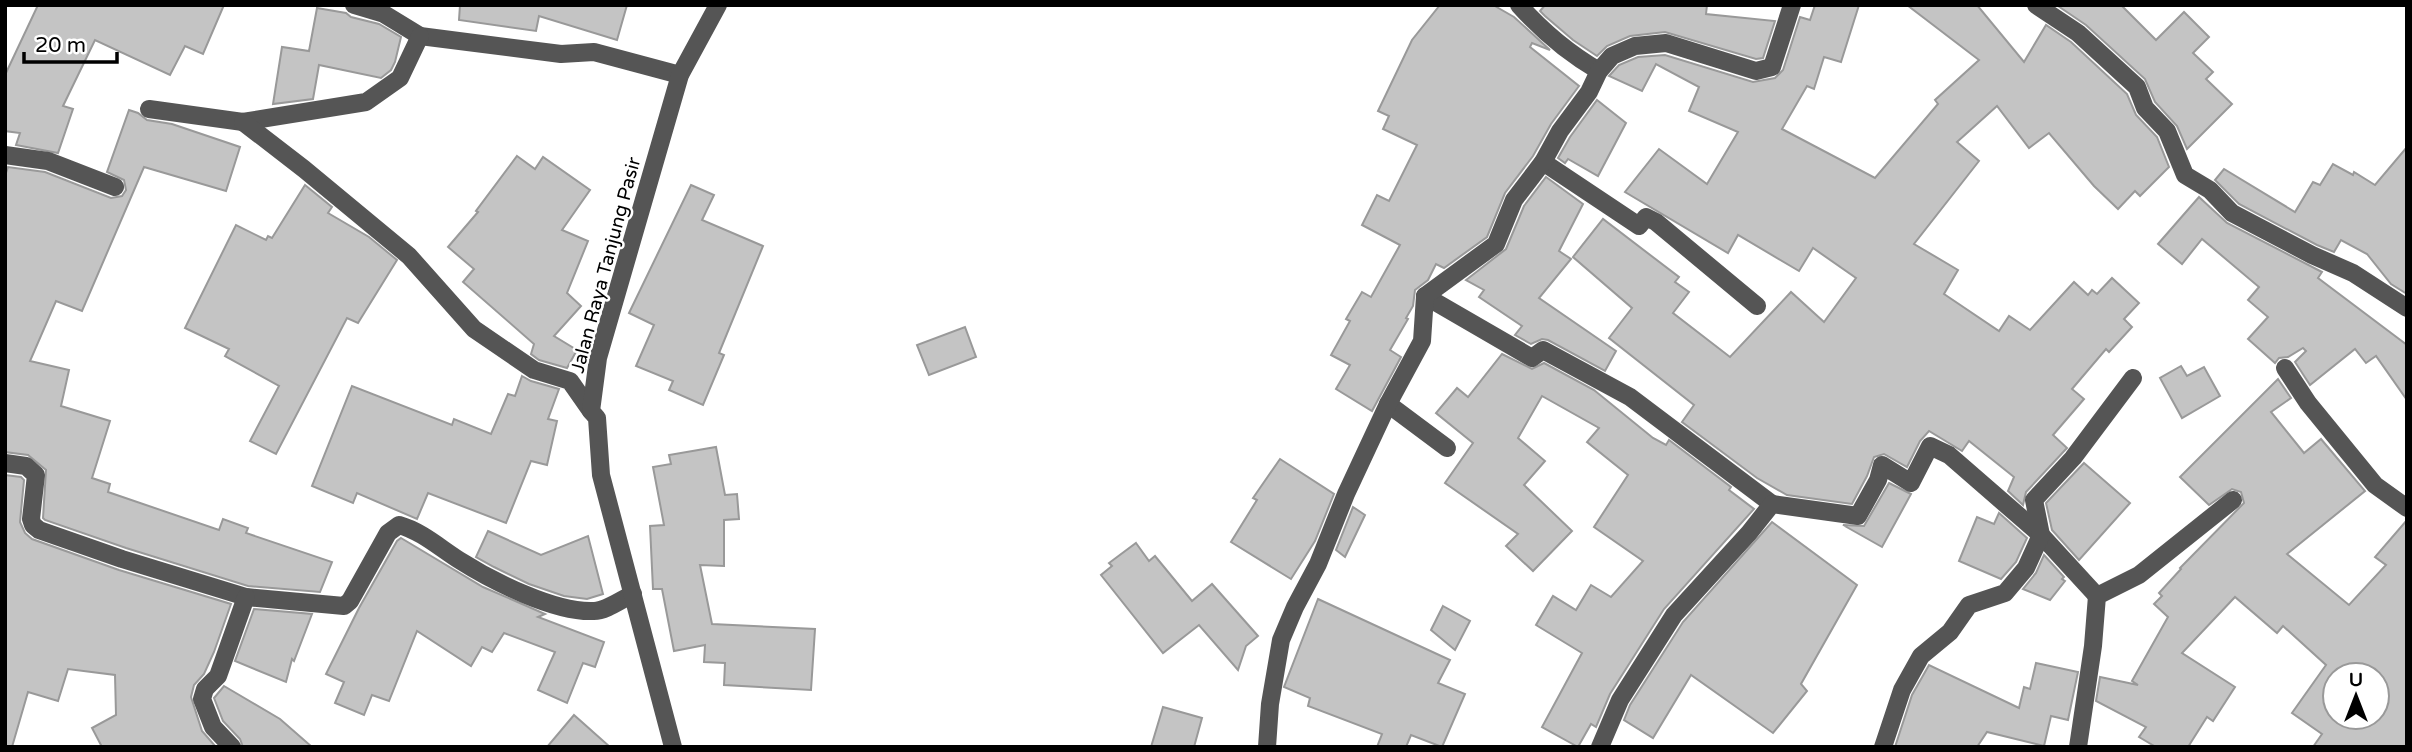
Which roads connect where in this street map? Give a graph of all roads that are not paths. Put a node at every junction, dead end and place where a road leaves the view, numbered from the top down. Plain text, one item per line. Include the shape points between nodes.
1 (354, 5) edge
2 (718, 5) edge
3 (1519, 5) edge
4 (2036, 5) edge
5 (1789, 6) edge
6 (420, 36) junction
7 (1599, 71) junction
8 (680, 75) junction
9 (149, 109) dead end
10 (243, 122) junction
11 (5, 155) edge
12 (1543, 162) junction
13 (115, 187) dead end
14 (1425, 296) junction
15 (1757, 306) dead end
16 (2407, 308) edge
17 (2285, 368) dead end
18 (2133, 378) dead end
19 (1388, 404) junction
20 (592, 411) junction
21 (1447, 448) dead end
22 (5, 463) edge
23 (2234, 500) dead end
24 (1772, 505) junction
25 (2407, 508) edge
26 (2041, 535) junction
27 (633, 594) junction
28 (2097, 596) junction
29 (246, 597) junction
30 (232, 747) edge
31 (673, 747) edge
32 (1268, 747) edge
33 (1600, 747) edge
34 (1883, 747) edge
35 (2078, 747) edge

1 - 6 street via 384,14
2 - 8 street, Jalan Raya Tanjung Pasir
3 - 7 street via 1542,30
4 - 16 street via 2078,33 2137,87 2145,108 2167,131 2185,175 2210,190 2232,213 2353,273
5 - 7 street via 1772,66 1756,71 1666,43 1635,46 1612,56
6 - 8 street via 561,54 594,52
6 - 10 street via 400,78 366,102
7 - 12 street
8 - 20 street, Jalan Raya Tanjung Pasir via 598,358
9 - 10 street
10 - 20 street via 409,256 474,329 534,370 570,381
11 - 13 street via 48,161
12 - 14 street via 1514,200 1496,244
12 - 15 street via 1639,226 1646,217 1656,222
14 - 19 street via 1422,341
14 - 24 street via 1532,359 1543,350 1630,397
17 - 25 street via 2375,485
18 - 26 street via 2073,458 2034,500
19 - 21 street
19 - 32 street via 1281,640
20 - 27 street, Jalan Raya Tanjung Pasir via 597,418 601,475
22 - 29 street via 26,466 36,475 31,519 39,530
23 - 28 street via 2140,575
24 - 26 street via 1858,516 1882,465 1911,483 1930,446 1950,455
24 - 33 street via 1674,615 1620,700
26 - 28 street
26 - 34 street via 2026,568 2005,593 1969,604 1950,632 1921,656 1902,690
27 - 29 street via 596,612 562,608 462,562 399,525 387,533 344,606
27 - 31 street, Jalan Raya Tanjung Pasir
28 - 35 street
29 - 30 street via 218,676 202,699 213,727

